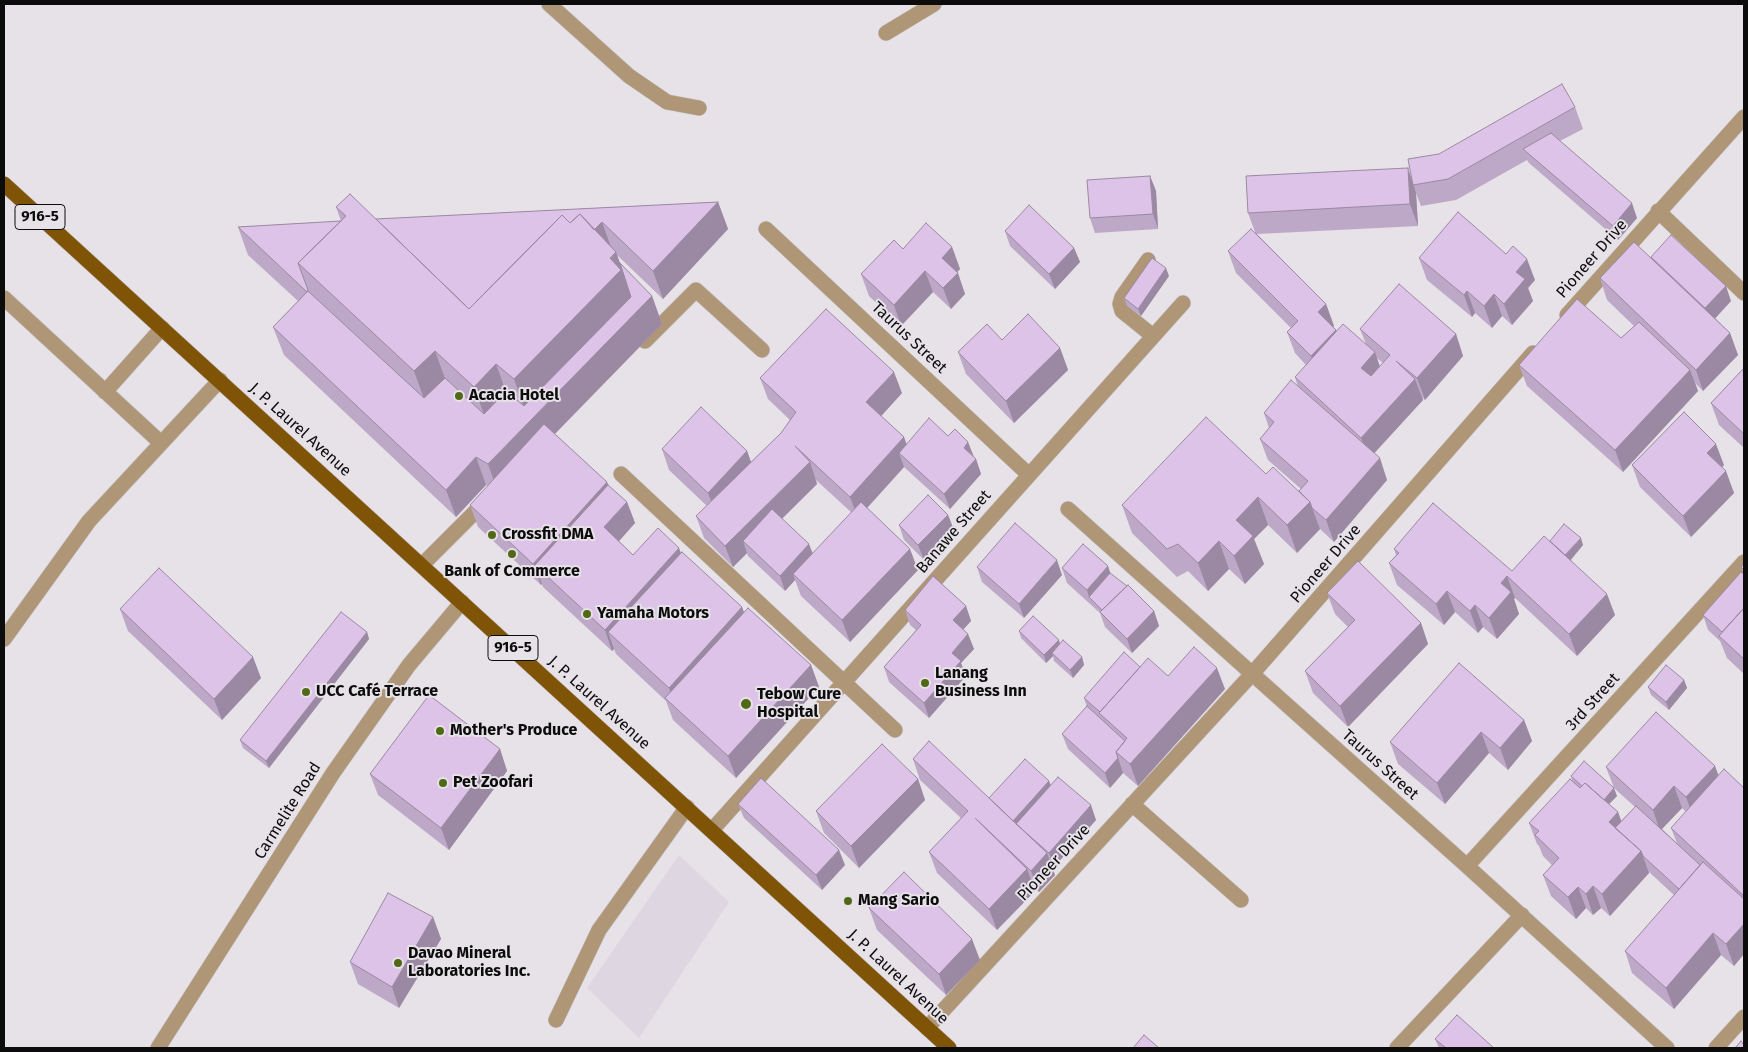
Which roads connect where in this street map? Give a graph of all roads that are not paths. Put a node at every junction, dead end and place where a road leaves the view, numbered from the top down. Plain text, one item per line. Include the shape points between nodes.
1 (549, 4) edge
2 (934, 4) edge
3 (886, 34) dead end
4 (699, 108) dead end
5 (1744, 117) edge
6 (4, 184) edge
7 (1658, 211) junction
8 (766, 229) dead end
9 (1148, 260) edge
10 (1744, 293) edge
11 (4, 298) edge
12 (1183, 303) dead end
13 (1559, 323) edge
14 (162, 328) junction
15 (1153, 336) junction
16 (1546, 338) edge
17 (762, 350) dead end
18 (633, 354) dead end
19 (220, 380) junction
20 (105, 392) junction
21 (161, 443) junction
22 (621, 474) dead end
23 (1028, 474) junction
24 (499, 488) edge
25 (1068, 509) dead end
26 (1744, 562) edge
27 (422, 565) junction
28 (462, 602) junction
29 (4, 639) edge
30 (1252, 674) junction
31 (846, 682) junction
32 (895, 730) dead end
33 (1132, 804) junction
34 (687, 807) junction
35 (712, 830) junction
36 (1467, 866) junction
37 (1241, 900) dead end
38 (1522, 915) junction
39 (556, 1020) dead end
40 (1741, 1026) edge
41 (927, 1028) junction
42 (158, 1048) edge
43 (949, 1048) edge
44 (1397, 1048) edge
45 (1667, 1048) edge
46 (1716, 1048) edge

1 - 4 street via 629,76 667,102
2 - 3 street
5 - 7 street, Pioneer Drive
6 - 14 main road, J. P. Laurel Avenue / 916-5
7 - 10 street
7 - 13 street, Pioneer Drive
8 - 23 street, Taurus Street
9 - 15 street via 1120,304 1122,311
11 - 20 street
12 - 15 street, Banawe Street
14 - 19 main road, J. P. Laurel Avenue / 916-5
14 - 20 street
15 - 23 street, Banawe Street
16 - 30 street, Pioneer Drive
17 - 18 street via 696,290
19 - 21 street
19 - 27 main road, J. P. Laurel Avenue / 916-5
20 - 21 street
21 - 29 street via 88,520
22 - 31 street
23 - 31 street, Banawe Street
24 - 27 street
25 - 30 street, Taurus Street
26 - 36 street, 3rd Street
27 - 28 main road, J. P. Laurel Avenue / 916-5
28 - 34 main road, J. P. Laurel Avenue / 916-5
28 - 42 street, Carmelite Road via 409,665 333,773
30 - 33 street, Pioneer Drive
30 - 36 street, Taurus Street
31 - 32 street
31 - 35 street, Banawe Street
33 - 37 street
33 - 41 street, Pioneer Drive
34 - 35 main road, J. P. Laurel Avenue / 916-5
34 - 39 street via 599,930
35 - 41 main road, J. P. Laurel Avenue / 916-5
36 - 38 street, Taurus Street
38 - 44 street
38 - 45 street, Taurus Street
40 - 46 street
41 - 43 main road, J. P. Laurel Avenue / 916-5

